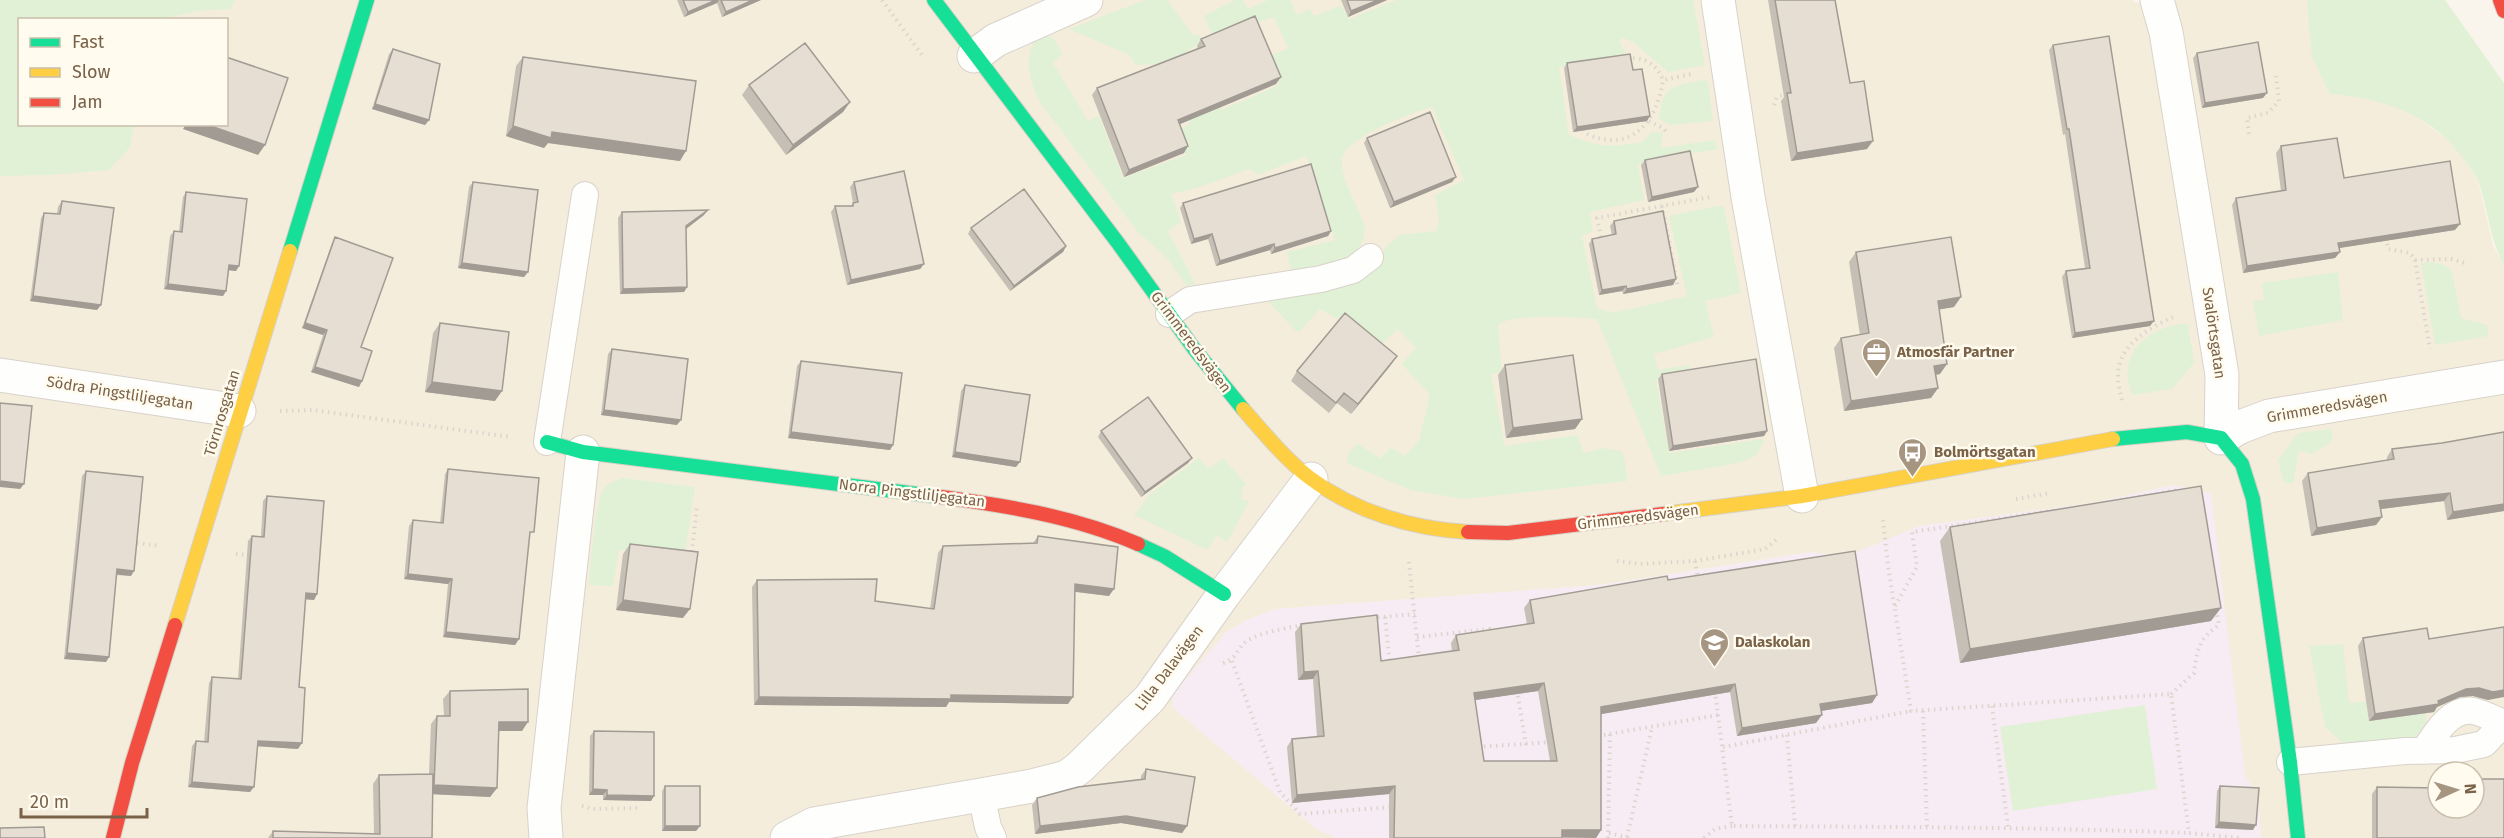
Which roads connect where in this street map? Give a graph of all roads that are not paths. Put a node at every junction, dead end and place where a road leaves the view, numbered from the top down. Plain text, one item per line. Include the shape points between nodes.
1 (367, 0) edge
2 (934, 0) edge
3 (1086, 0) edge
4 (1718, 0) edge
5 (2157, 0) edge
6 (2500, 0) edge
7 (2504, 11) edge
8 (974, 56) junction
9 (585, 195) dead end
10 (1370, 257) dead end
11 (1169, 314) junction
12 (0, 375) edge
13 (2504, 376) edge
14 (239, 411) junction
15 (2221, 438) junction
16 (548, 442) joint
17 (583, 452) junction
18 (1311, 479) junction
19 (1802, 496) junction
20 (1224, 594) junction
21 (2504, 723) edge
22 (2424, 751) junction
23 (2290, 762) junction
24 (981, 794) junction
25 (113, 838) edge
26 (546, 838) edge
27 (787, 838) edge
28 (993, 838) edge
29 (2298, 838) edge

1 - 14 main road, Törnrosgatan
2 - 8 main road, Grimmeredsvägen
3 - 8 street via 996,40
4 - 19 street
5 - 15 street, Svalörtsgatan via 2166,32 2222,375
6 - 7 main road
8 - 11 main road, Grimmeredsvägen
9 - 16 lane
10 - 11 lane via 1353,270 1322,279 1190,300
11 - 18 main road, Grimmeredsvägen via 1235,401
12 - 14 street, Södra Pingstliljegatan
13 - 15 street, Grimmeredsvägen via 2269,416
14 - 25 main road, Törnrosgatan via 132,763
15 - 19 main road, Grimmeredsvägen via 2187,432 2131,436
15 - 23 main road via 2242,464 2253,499
16 - 17 main road, Norra Pingstliljegatan
17 - 20 main road, Norra Pingstliljegatan via 991,503 1070,520 1104,529 1164,556
17 - 26 street via 546,795
18 - 19 main road, Grimmeredsvägen via 1336,495 1391,519 1471,534 1508,533
18 - 20 street, Lilla Dalavägen
20 - 24 street, Lilla Dalavägen via 1150,698 1080,767 1067,777 1050,782
21 - 22 lane via 2484,744
21 - 22 lane via 2471,710 2455,714
22 - 23 lane
23 - 29 main road
24 - 27 street, Lilla Dalavägen via 814,824
24 - 28 lane

